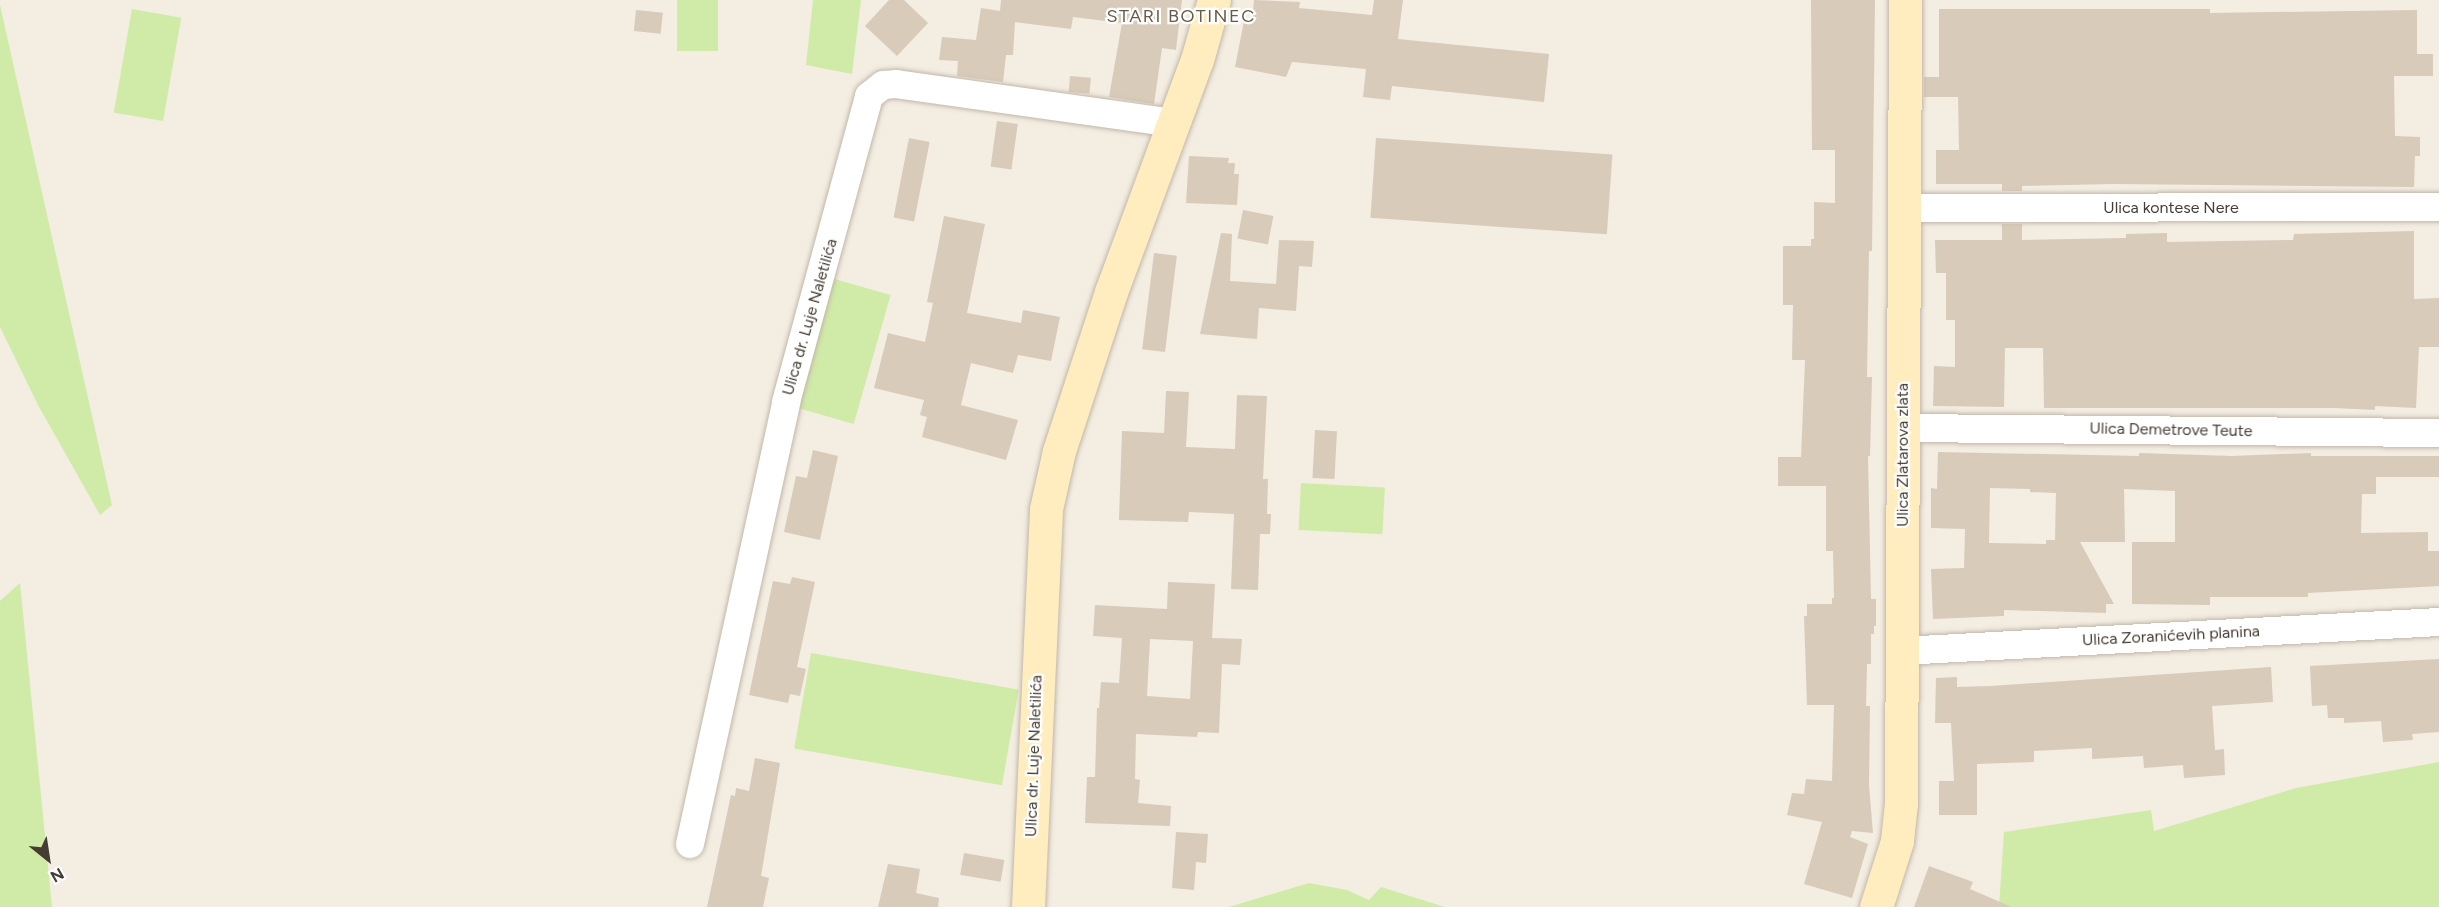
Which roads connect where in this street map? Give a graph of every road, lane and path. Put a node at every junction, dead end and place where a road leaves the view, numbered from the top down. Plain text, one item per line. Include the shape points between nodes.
1 (1214, 0) edge
2 (1905, 0) edge
3 (1173, 123) junction
4 (2439, 207) edge
5 (1904, 208) junction
6 (1904, 428) junction
7 (2439, 433) edge
8 (2439, 622) edge
9 (1902, 651) junction
10 (690, 844) dead end
11 (1028, 907) edge
12 (1876, 907) edge

1 - 3 street, Ulica dr. Luje Naletilića via 1208,29
2 - 5 street, Ulica Zlatarova zlata
3 - 10 street, Ulica dr. Luje Naletilića via 896,84 883,85 869,96 786,402
3 - 11 street, Ulica dr. Luje Naletilića via 1111,292 1059,451 1046,509
4 - 5 street, Ulica kontese Nere
5 - 6 street, Ulica Zlatarova zlata
6 - 7 street, Ulica Demetrove Teute
6 - 9 street, Ulica Zlatarova zlata
8 - 9 street, Ulica Zoranićevih planina
9 - 12 street, Ulica Zlatarova zlata via 1901,804 1897,841

